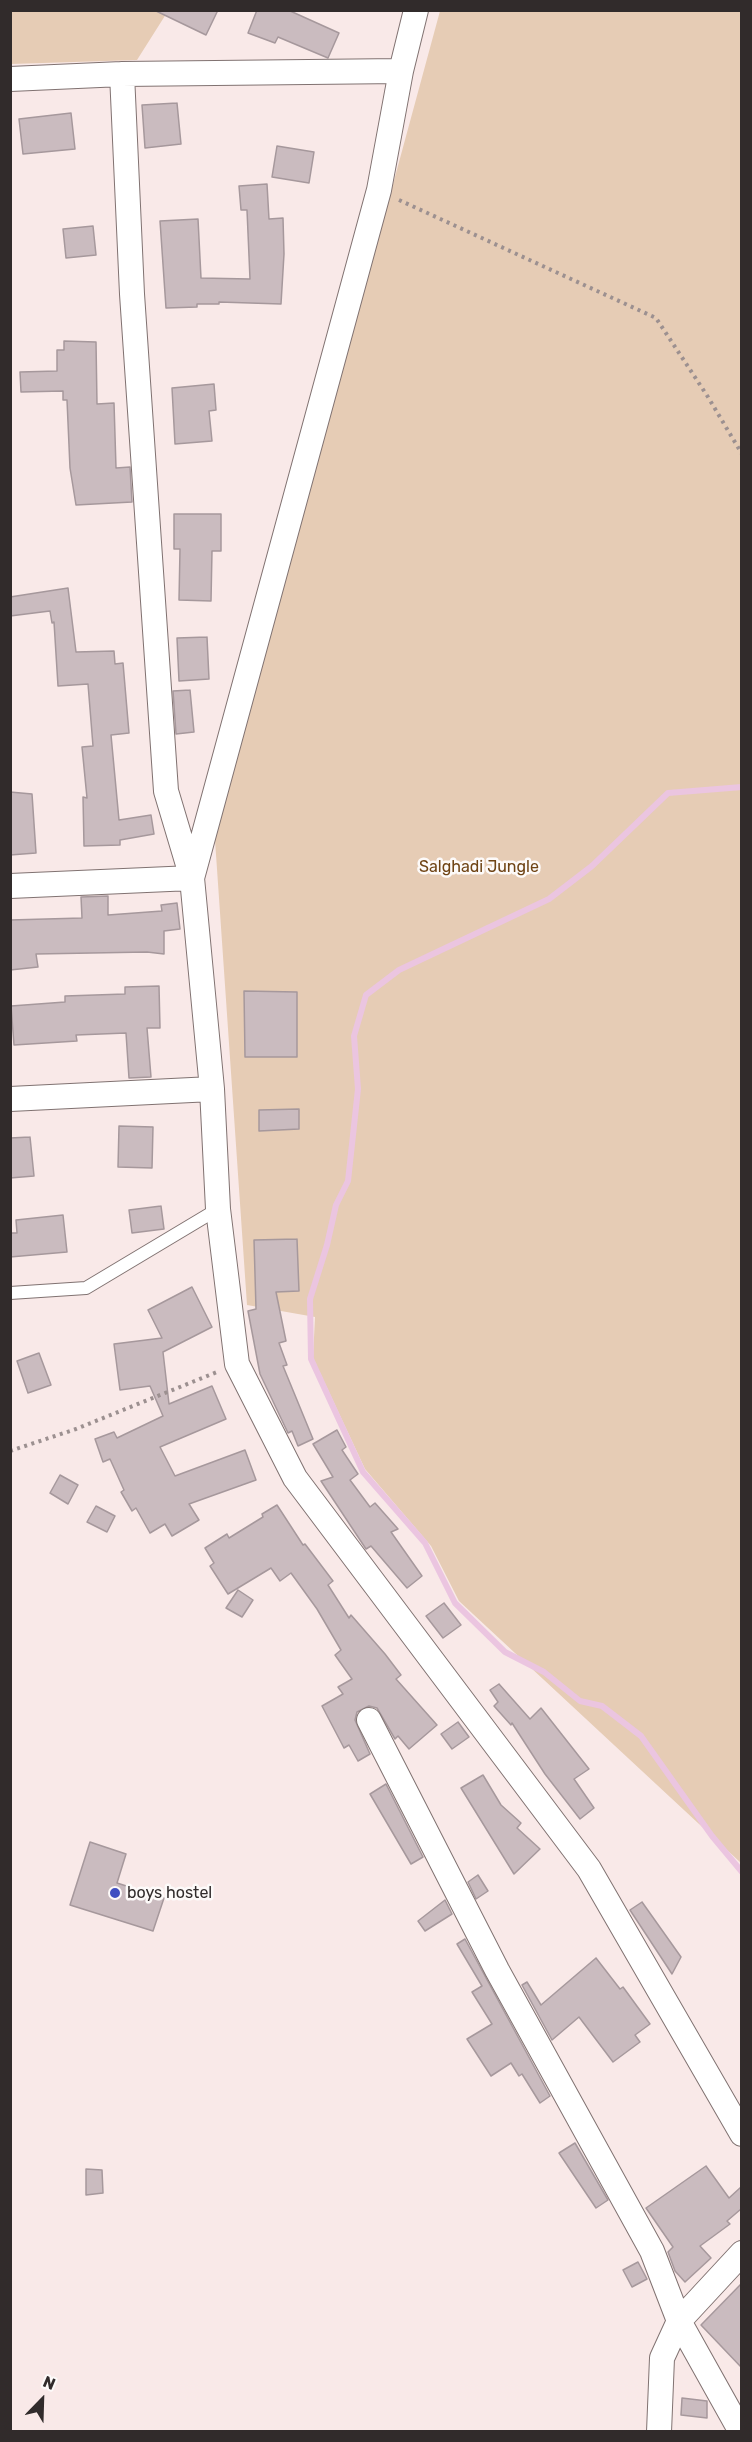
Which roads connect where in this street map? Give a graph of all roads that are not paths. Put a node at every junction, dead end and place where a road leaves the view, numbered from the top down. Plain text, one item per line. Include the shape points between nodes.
1 (416, 10) edge
2 (401, 71) junction
3 (122, 74) junction
4 (10, 79) edge
5 (192, 878) junction
6 (10, 886) edge
7 (212, 1089) junction
8 (10, 1099) edge
9 (218, 1209) junction
10 (10, 1293) edge
11 (369, 1720) dead end
12 (741, 2134) edge
13 (741, 2254) edge
14 (679, 2321) junction
15 (659, 2432) edge
16 (741, 2432) edge

1 - 2 street
2 - 3 street
2 - 5 street via 380,190
3 - 4 street
3 - 5 street via 132,294 166,791
5 - 6 street
5 - 7 street
7 - 8 street
7 - 9 street
9 - 10 lane via 86,1288
9 - 12 street via 237,1364 295,1478 589,1869
11 - 14 street via 497,1970 652,2251
13 - 14 street
14 - 15 street via 662,2358
14 - 16 street

